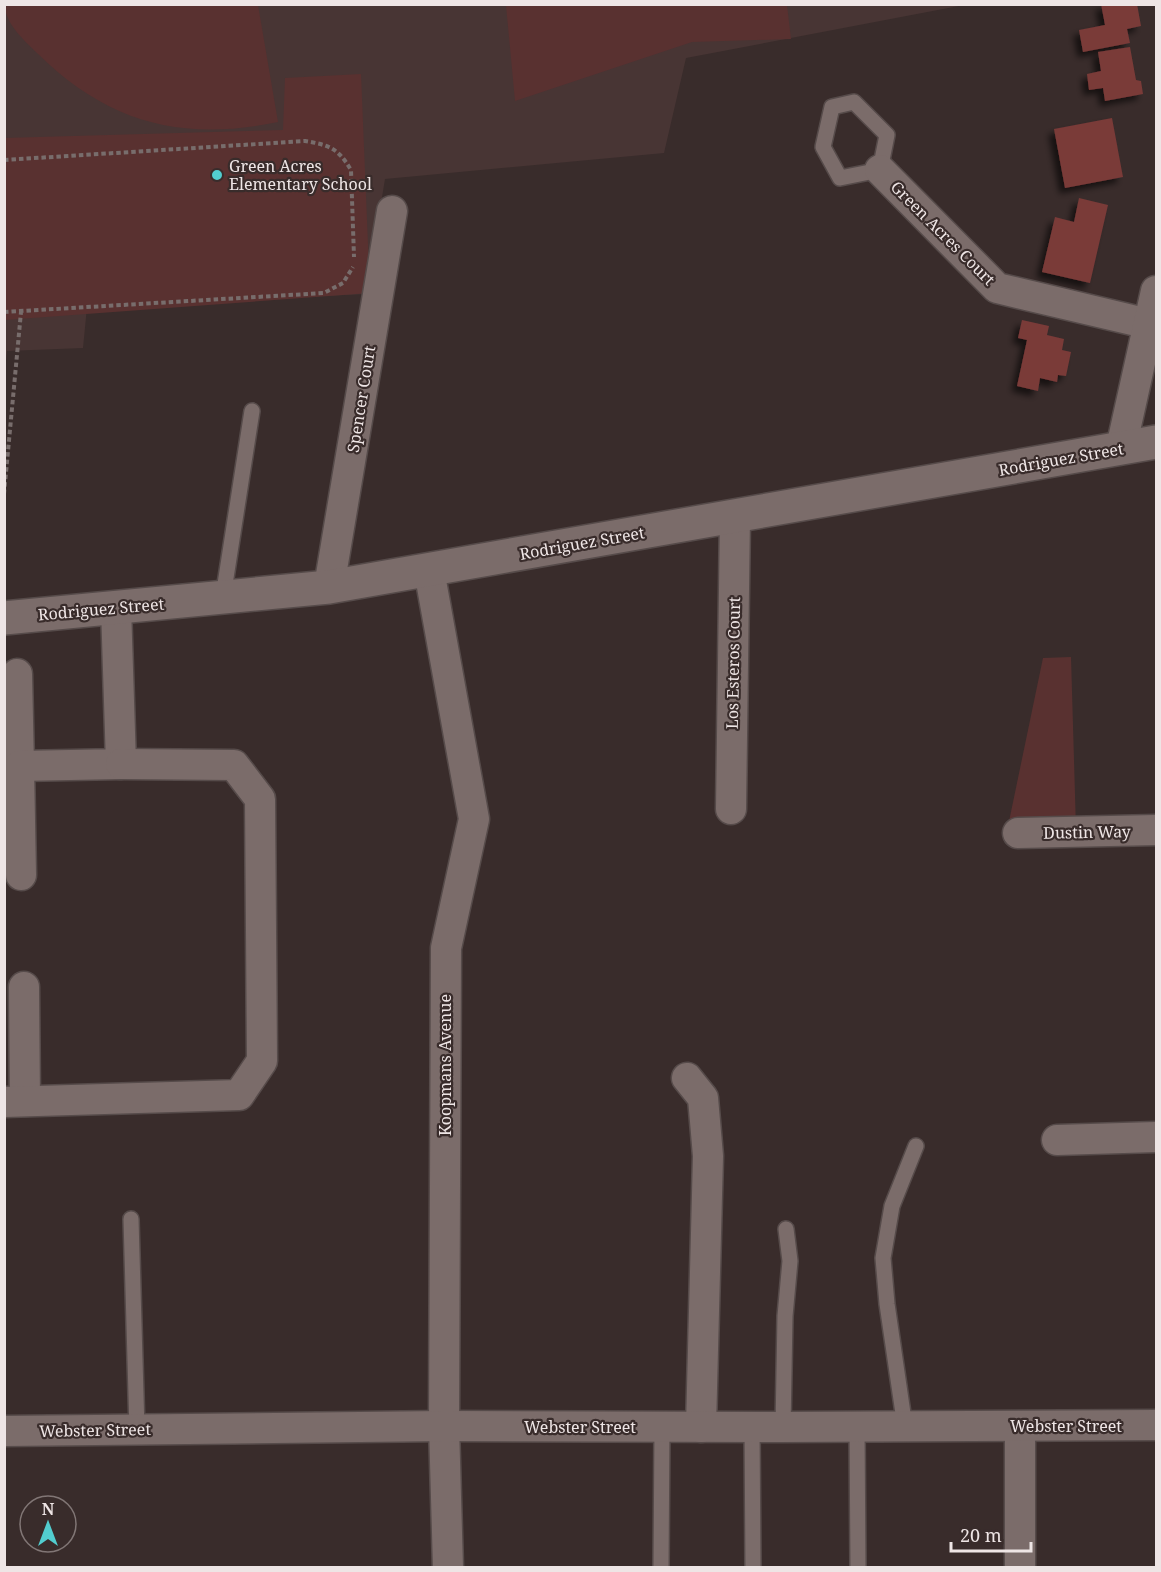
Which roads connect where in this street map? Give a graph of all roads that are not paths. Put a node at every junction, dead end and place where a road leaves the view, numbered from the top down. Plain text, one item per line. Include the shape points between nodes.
1 (880, 170) junction
2 (392, 211) dead end
3 (1156, 291) edge
4 (1149, 324) junction
5 (252, 411) dead end
6 (1156, 442) edge
7 (1121, 448) junction
8 (735, 516) junction
9 (429, 570) junction
10 (330, 587) junction
11 (223, 597) junction
12 (116, 607) junction
13 (4, 618) edge
14 (17, 674) dead end
15 (121, 764) junction
16 (20, 766) junction
17 (731, 809) dead end
18 (1156, 830) edge
19 (1018, 833) dead end
20 (21, 875) dead end
21 (24, 987) dead end
22 (687, 1078) dead end
23 (15, 1102) edge
24 (1156, 1137) edge
25 (1057, 1140) dead end
26 (916, 1146) dead end
27 (131, 1219) dead end
28 (786, 1229) dead end
29 (1156, 1425) edge
30 (444, 1426) junction
31 (662, 1427) junction
32 (701, 1427) junction
33 (752, 1427) junction
34 (783, 1427) junction
35 (857, 1427) junction
36 (905, 1427) junction
37 (1020, 1427) junction
38 (137, 1430) junction
39 (4, 1431) edge
40 (448, 1568) edge
41 (662, 1568) edge
42 (753, 1568) edge
43 (858, 1568) edge
44 (1020, 1568) edge

1 - 1 lane via 887,135 854,102 832,107 823,147 840,178
1 - 4 street, Green Acres Court via 997,288
2 - 10 street, Spencer Court
3 - 4 street
4 - 7 street
5 - 11 lane
6 - 7 street, Rodriguez Street
7 - 8 street, Rodriguez Street
8 - 9 street, Rodriguez Street
8 - 17 street, Los Esteros Court
9 - 10 street, Rodriguez Street
9 - 30 street, Koopmans Avenue via 474,819 446,948
10 - 11 street, Rodriguez Street
11 - 12 street, Rodriguez Street
12 - 13 street, Rodriguez Street
12 - 15 street
14 - 16 street
15 - 16 street
15 - 23 street via 234,765 260,798 262,1060 239,1095
16 - 20 street
18 - 19 street, Dustin Way
21 - 23 street
22 - 32 street via 703,1098 708,1156
24 - 25 street
26 - 36 lane via 892,1206 883,1258
27 - 38 lane
28 - 34 lane via 790,1261
29 - 37 street, Webster Street
30 - 31 street, Webster Street
30 - 38 street, Webster Street
30 - 40 street, Koopmans Avenue
31 - 32 street, Webster Street
31 - 41 lane
32 - 33 street, Webster Street
33 - 34 street, Webster Street
33 - 42 lane
34 - 35 street, Webster Street
35 - 36 street, Webster Street
35 - 43 lane
36 - 37 street, Webster Street
37 - 44 street
38 - 39 street, Webster Street

